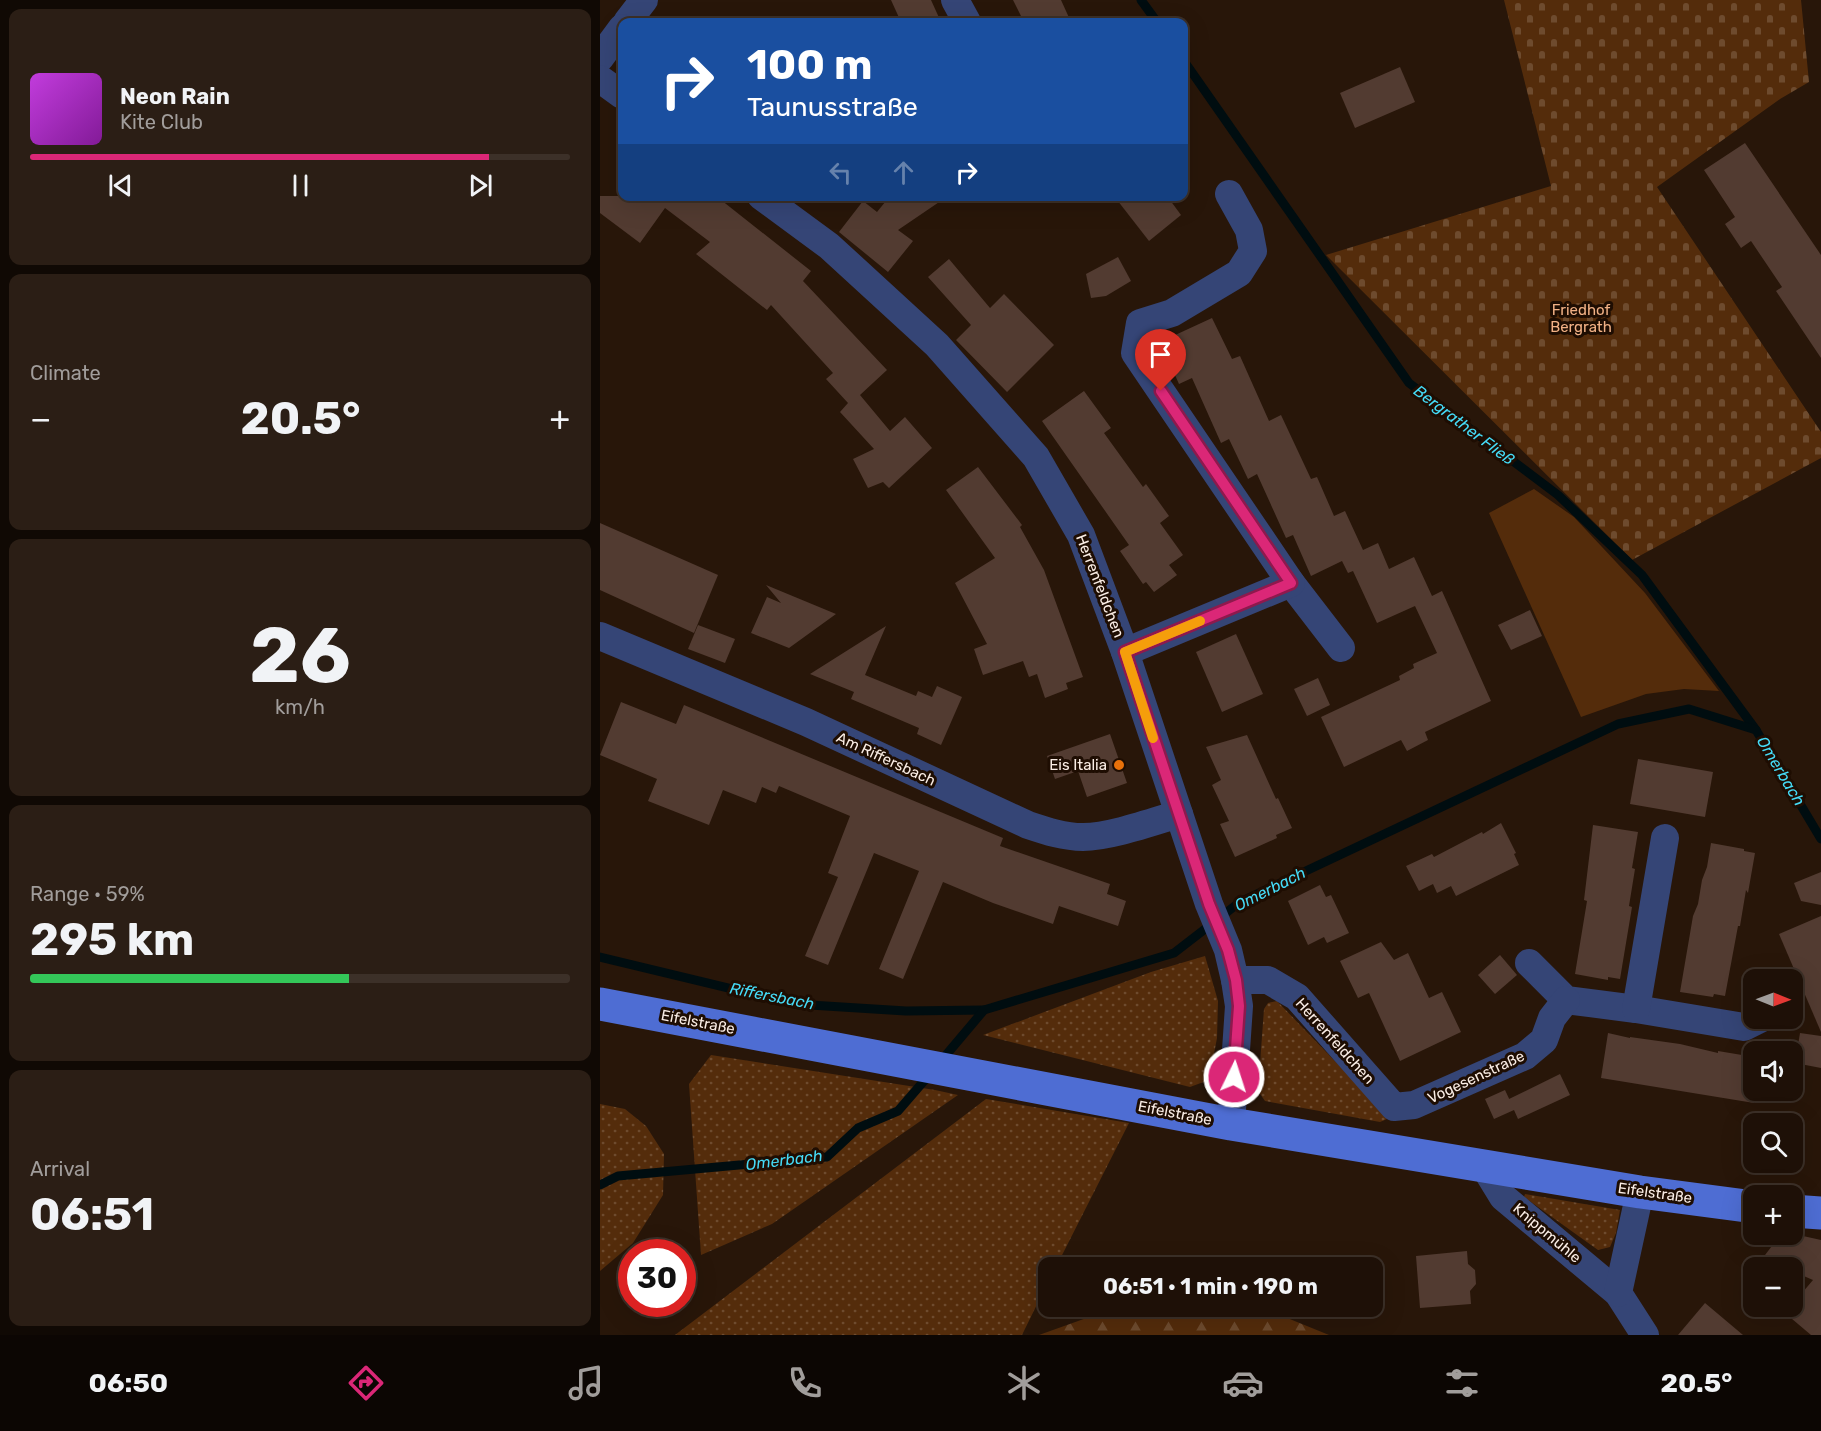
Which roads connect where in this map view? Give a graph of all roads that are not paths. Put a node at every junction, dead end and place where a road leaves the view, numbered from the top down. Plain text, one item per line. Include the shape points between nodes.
1 (644, 0) edge
2 (955, 0) edge
3 (630, 18) edge
4 (965, 18) edge
5 (618, 33) edge
6 (600, 57) edge
7 (600, 79) edge
8 (618, 92) edge
9 (1229, 194) dead end
10 (768, 201) edge
11 (1291, 583) junction
12 (600, 636) edge
13 (1341, 648) dead end
14 (1125, 652) junction
15 (1179, 814) junction
16 (1665, 838) dead end
17 (1528, 963) dead end
18 (1236, 980) junction
19 (1566, 1000) junction
20 (600, 1004) edge
21 (1636, 1009) junction
22 (1743, 1028) edge
23 (1394, 1107) joint
24 (1232, 1124) junction
25 (1484, 1166) junction
26 (1640, 1192) junction
27 (1743, 1206) edge
28 (1803, 1212) edge
29 (1821, 1213) edge
30 (1618, 1293) junction
31 (1644, 1335) edge

1 - 3 street
2 - 4 street
5 - 6 street
7 - 8 street
9 - 11 street via 1249,230 1253,252 1239,273 1172,313 1140,323 1134,353
10 - 14 street, Herrenfeldchen via 828,246 937,345 1036,457 1082,535
11 - 13 street
11 - 14 street
12 - 15 street, Am Riffersbach via 806,722 1055,834 1084,837
14 - 15 street, Herrenfeldchen
15 - 18 street, Herrenfeldchen
16 - 21 street
17 - 19 street
18 - 23 street, Herrenfeldchen via 1268,980 1297,997
18 - 24 street, Herrenfeldchen via 1239,1006
19 - 21 street
19 - 23 street, Vogesenstraße via 1552,1018 1544,1040 1525,1056 1414,1105
20 - 24 main road, Eifelstraße
21 - 22 street
24 - 25 main road, Eifelstraße
25 - 26 main road, Eifelstraße
25 - 30 street, Knippmühle via 1503,1197
26 - 27 main road, Eifelstraße
26 - 30 street
28 - 29 main road
30 - 31 street, Knippmühle

